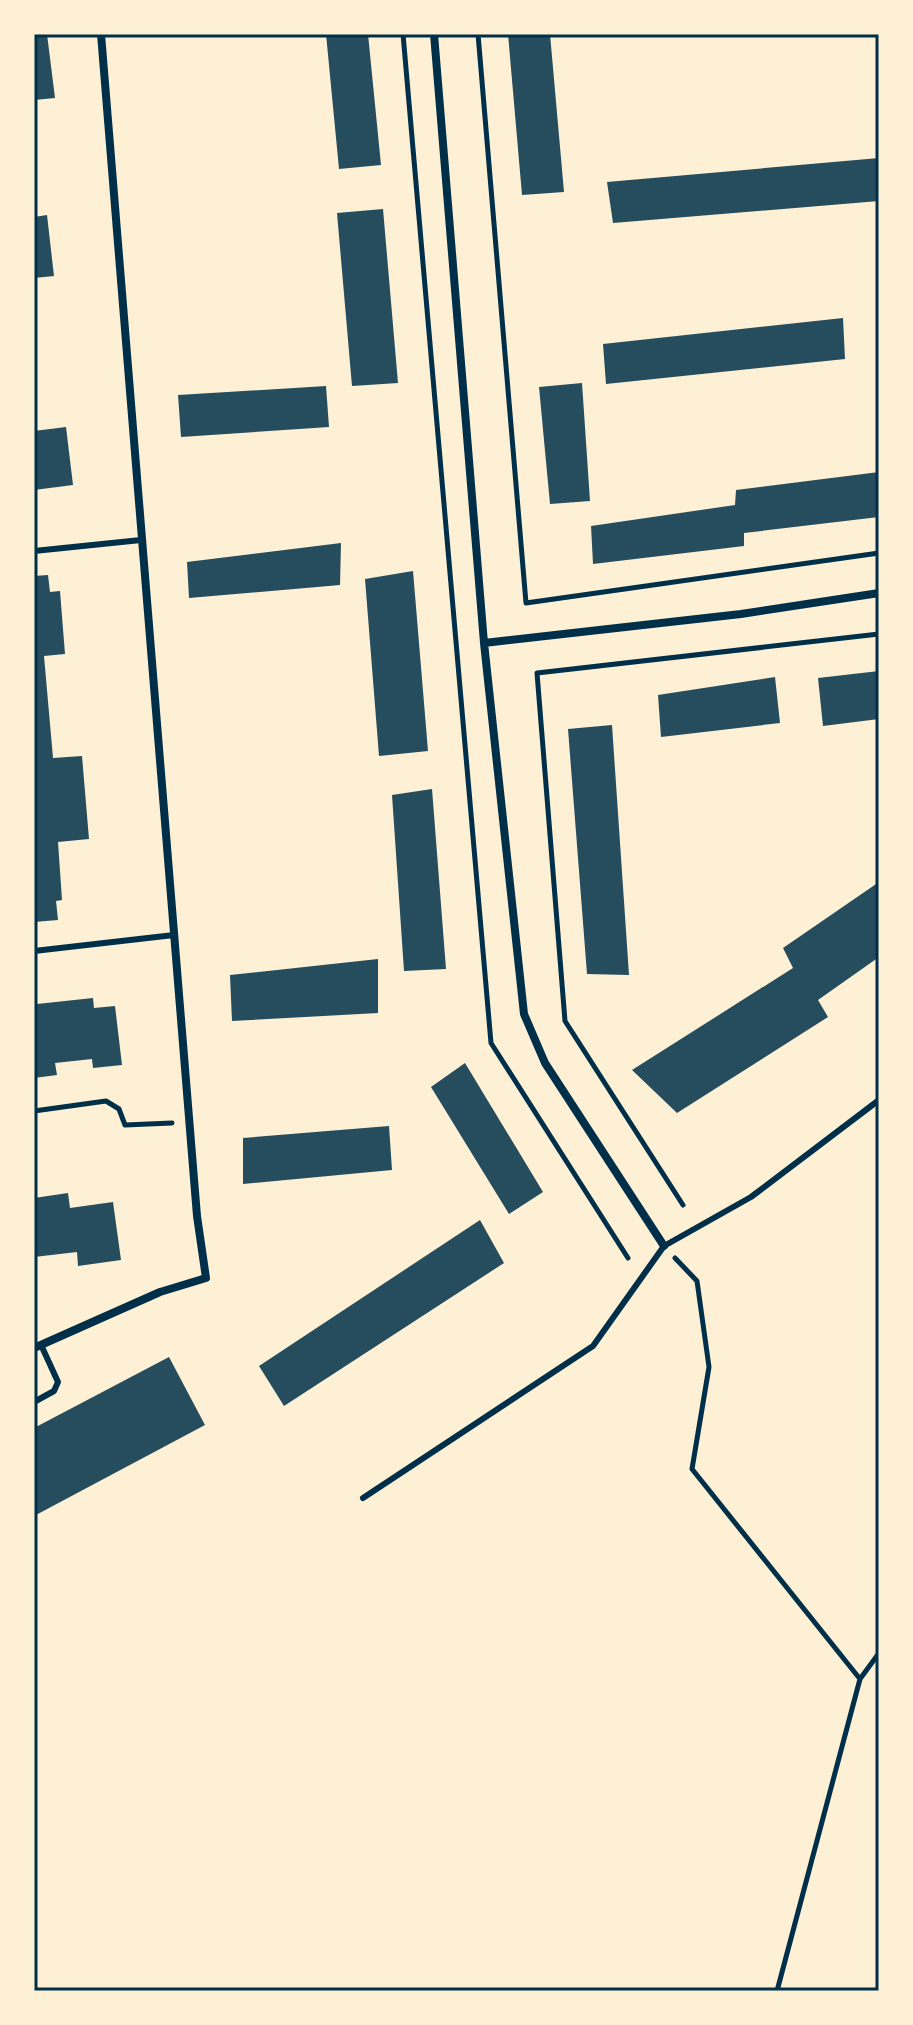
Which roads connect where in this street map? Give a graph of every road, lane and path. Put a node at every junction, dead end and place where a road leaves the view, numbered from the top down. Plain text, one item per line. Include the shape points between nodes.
1 (101, 34) edge
2 (403, 34) edge
3 (434, 34) edge
4 (478, 34) edge
5 (141, 540) junction
6 (34, 551) edge
7 (879, 553) edge
8 (879, 593) edge
9 (879, 634) edge
10 (484, 643) junction
11 (467, 760) dead end
12 (174, 935) junction
13 (34, 951) edge
14 (879, 1100) edge
15 (34, 1111) edge
16 (189, 1122) junction
17 (683, 1205) dead end
18 (664, 1246) junction
19 (38, 1348) edge
20 (34, 1402) edge
21 (363, 1498) dead end
22 (879, 1653) edge
23 (860, 1679) junction
24 (777, 1991) edge

1 - 5 street
2 - 11 path
3 - 10 street
4 - 7 path via 526,603
5 - 6 lane
5 - 12 street
8 - 10 street
9 - 17 path via 537,673 565,1021
10 - 18 street via 529,1031
12 - 13 lane
12 - 16 street
14 - 18 lane via 751,1197
15 - 16 path via 106,1101 119,1109 125,1125
16 - 19 street via 206,1278 160,1292
18 - 21 lane via 593,1346
18 - 23 path via 697,1281 709,1367 692,1469
19 - 20 lane via 58,1382 54,1391
22 - 23 path
23 - 24 path

